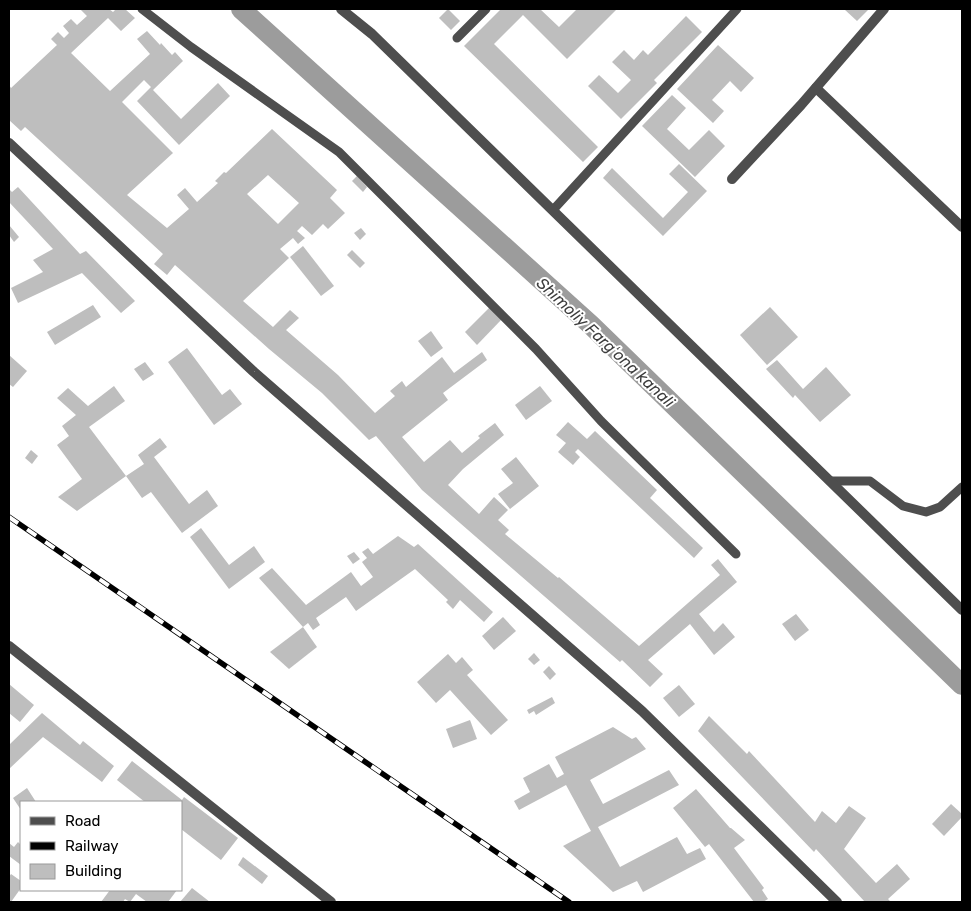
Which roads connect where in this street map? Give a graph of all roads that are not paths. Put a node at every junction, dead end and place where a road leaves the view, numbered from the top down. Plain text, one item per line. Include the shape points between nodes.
1 (142, 9) edge
2 (341, 9) edge
3 (486, 9) edge
4 (736, 9) edge
5 (884, 9) edge
6 (456, 38) dead end
7 (816, 88) junction
8 (9, 143) edge
9 (732, 179) dead end
10 (553, 210) junction
11 (962, 227) edge
12 (830, 481) junction
13 (962, 487) edge
14 (736, 554) dead end
15 (962, 610) edge
16 (9, 646) edge
17 (331, 902) edge
18 (837, 902) edge

1 - 14 lane via 190,47 339,152 536,349 602,422
2 - 10 street via 372,34
3 - 6 lane
4 - 10 lane
5 - 7 street
7 - 9 street
7 - 11 street
8 - 18 street via 254,372 642,712
10 - 12 street
12 - 13 lane via 870,481 903,506 926,512 940,507
12 - 15 street
16 - 17 street

